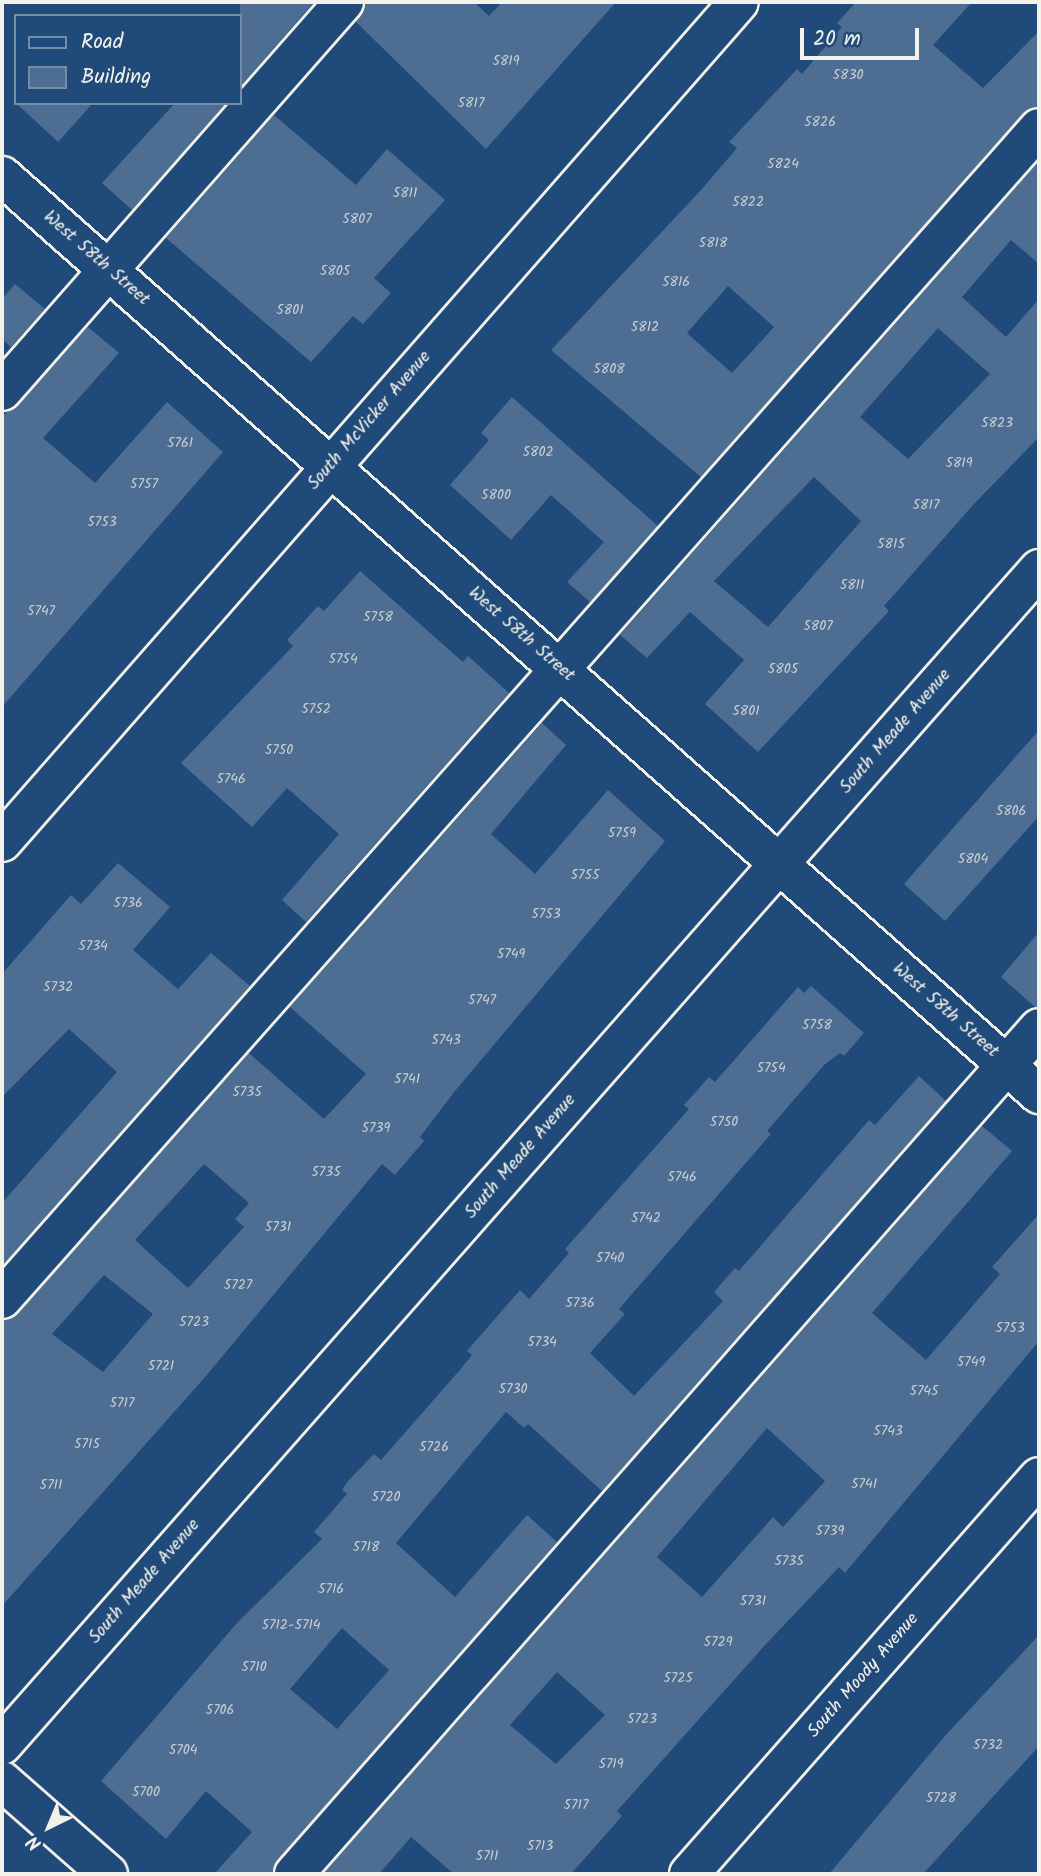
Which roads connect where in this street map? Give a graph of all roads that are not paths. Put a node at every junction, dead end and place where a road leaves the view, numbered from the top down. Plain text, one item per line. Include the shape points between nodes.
1 (344, 2) edge
2 (739, 2) edge
3 (1039, 128) edge
4 (2, 176) edge
5 (108, 270) junction
6 (2, 391) edge
7 (330, 466) junction
8 (1039, 569) edge
9 (557, 667) junction
10 (2, 842) edge
11 (779, 864) junction
12 (1039, 1028) edge
13 (1007, 1065) junction
14 (1039, 1094) edge
15 (2, 1300) edge
16 (1039, 1477) edge
17 (2, 1745) edge
18 (2, 1781) edge
19 (108, 1874) edge
20 (294, 1874) edge
21 (689, 1874) edge

1 - 5 street
2 - 7 street, South McVicker Avenue
3 - 9 street
4 - 5 street, West 58th Street
5 - 6 street
5 - 7 street, West 58th Street
7 - 9 street, West 58th Street
7 - 10 street, South McVicker Avenue
8 - 11 street, South Meade Avenue
9 - 11 street, West 58th Street
9 - 15 street
11 - 13 street, West 58th Street
11 - 17 street, South Meade Avenue
12 - 13 street
13 - 14 street, West 58th Street
13 - 20 street
16 - 21 street, South Moody Avenue
18 - 19 street

